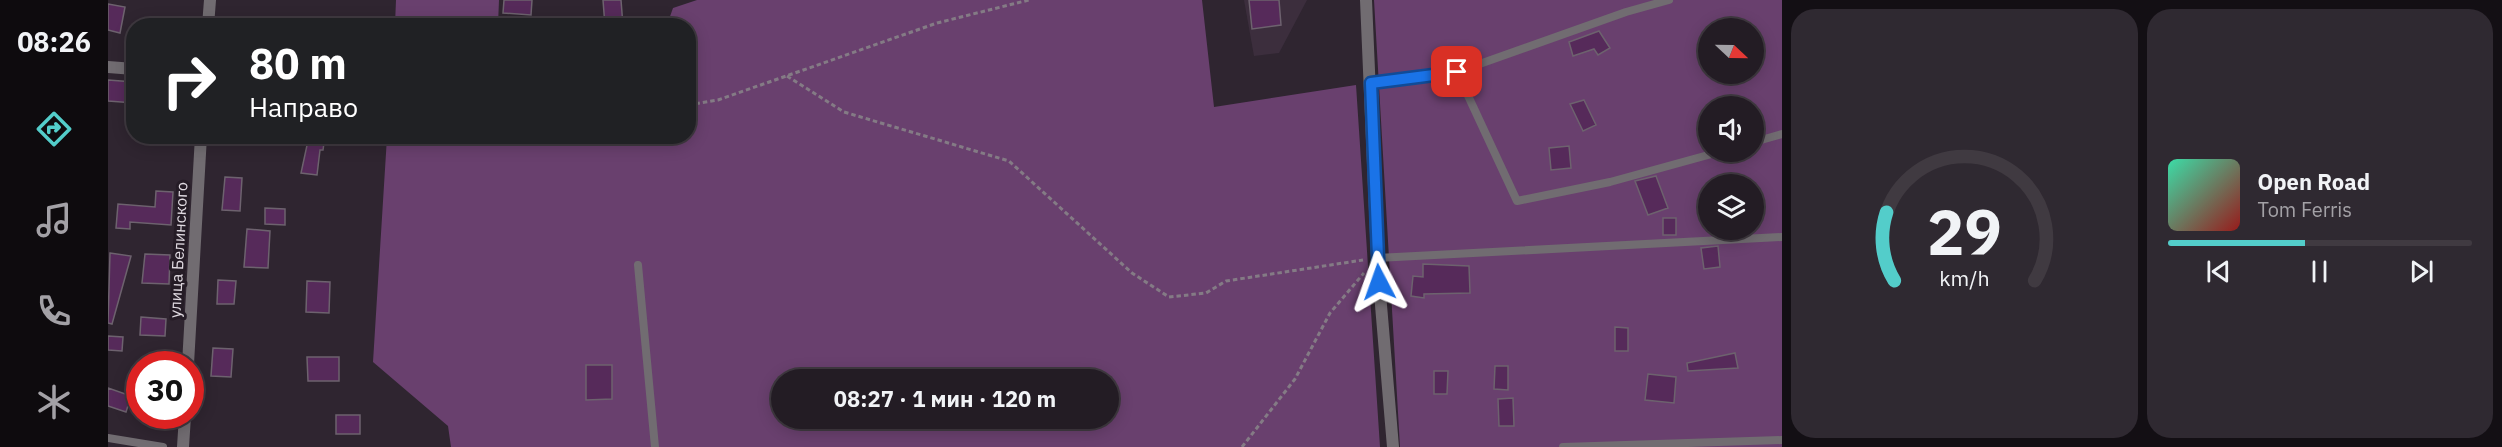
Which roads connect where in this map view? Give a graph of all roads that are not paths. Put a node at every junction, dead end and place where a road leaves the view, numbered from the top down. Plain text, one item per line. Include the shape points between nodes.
1 (210, 0) edge
2 (1366, 0) edge
3 (1669, 0) edge
4 (209, 18) edge
5 (108, 67) edge
6 (126, 68) edge
7 (1457, 72) junction
8 (1371, 83) junction
9 (1782, 134) edge
10 (1764, 139) edge
11 (201, 144) edge
12 (1698, 158) edge
13 (1782, 237) edge
14 (1377, 258) junction
15 (638, 265) dead end
16 (189, 351) edge
17 (184, 429) edge
18 (108, 438) edge
19 (1782, 440) edge
20 (163, 447) edge
21 (183, 447) edge
22 (655, 447) edge
23 (1393, 447) edge
24 (1563, 447) edge

1 - 4 street
2 - 8 street
3 - 7 lane
5 - 6 street
7 - 8 lane
7 - 12 lane via 1518,201 1610,182
8 - 14 street
9 - 10 lane
11 - 16 street, улица Белинского
13 - 14 lane
14 - 23 street
15 - 22 lane
17 - 21 street
18 - 20 lane
19 - 24 lane

